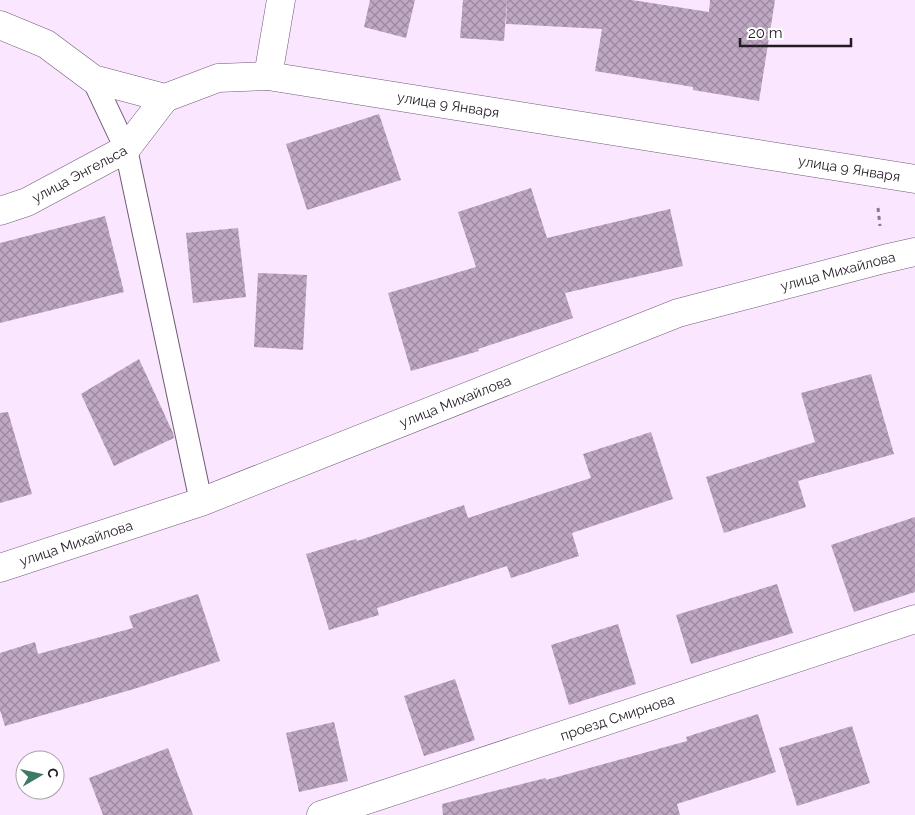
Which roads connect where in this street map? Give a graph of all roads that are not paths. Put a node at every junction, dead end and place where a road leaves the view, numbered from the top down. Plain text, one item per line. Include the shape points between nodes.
1 (281, 0) edge
2 (0, 25) edge
3 (268, 76) junction
4 (93, 79) junction
5 (165, 98) junction
6 (126, 149) junction
7 (915, 179) edge
8 (0, 212) edge
9 (915, 252) edge
10 (201, 502) junction
11 (0, 568) edge
12 (915, 620) edge
13 (321, 815) edge

1 - 3 street
2 - 4 street via 46,44
3 - 5 street, улица 9 Января via 218,78
3 - 7 street, улица 9 Января
4 - 5 street
4 - 6 lane
5 - 6 street, улица Энгельса
6 - 8 street, улица Энгельса via 27,202
6 - 10 lane
9 - 10 street, улица Михайлова via 678,313
10 - 11 street, улица Михайлова
12 - 13 street, проезд Смирнова

